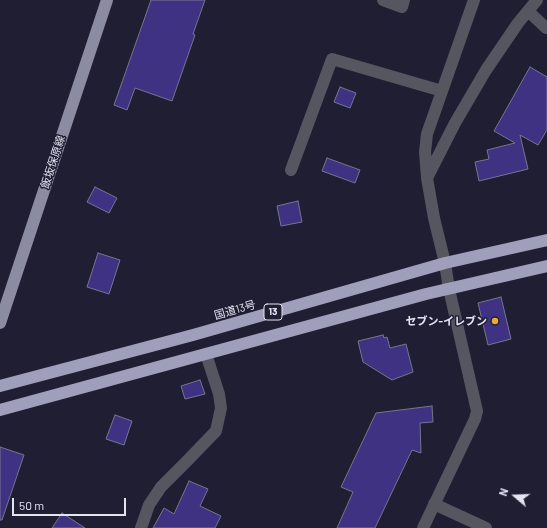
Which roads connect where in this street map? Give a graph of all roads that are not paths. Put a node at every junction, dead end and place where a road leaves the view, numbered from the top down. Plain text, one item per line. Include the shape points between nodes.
1 (107, 0) edge
2 (383, 0) edge
3 (404, 0) edge
4 (474, 0) edge
5 (537, 0) edge
6 (528, 11) junction
7 (546, 28) dead end
8 (442, 91) junction
9 (291, 170) dead end
10 (427, 178) junction
11 (547, 240) edge
12 (445, 263) junction
13 (547, 266) edge
14 (449, 289) junction
15 (0, 323) edge
16 (206, 354) junction
17 (0, 386) edge
18 (0, 410) edge
19 (434, 504) junction
20 (141, 528) edge
21 (423, 528) edge
22 (486, 528) edge

1 - 15 main road, 飯坂保原線
2 - 3 street via 402,6
4 - 8 street
5 - 6 street
6 - 7 street
6 - 10 street via 486,70
8 - 9 street via 332,60
8 - 10 street via 427,134
10 - 12 street
11 - 12 highway, 国道13号 / 13
12 - 14 street
12 - 17 highway, 国道13号 / 13 via 193,335
13 - 14 highway, 13
14 - 16 highway, 13
14 - 19 street via 477,411
16 - 18 highway, 13
16 - 20 street via 221,408 216,431 161,487 149,505
19 - 21 street
19 - 22 street

